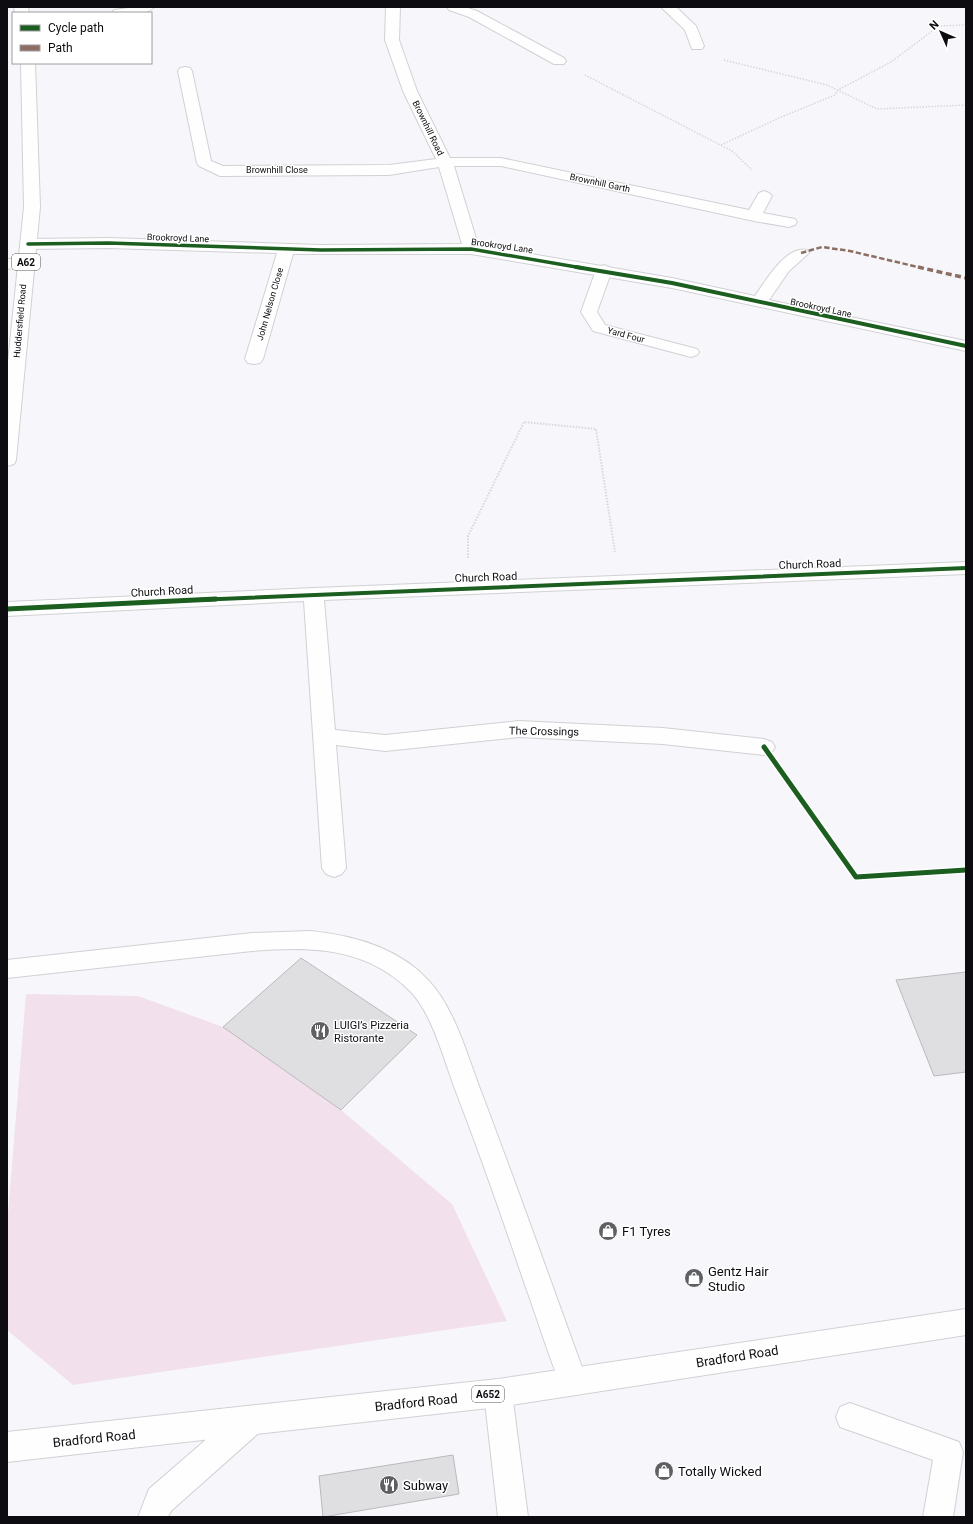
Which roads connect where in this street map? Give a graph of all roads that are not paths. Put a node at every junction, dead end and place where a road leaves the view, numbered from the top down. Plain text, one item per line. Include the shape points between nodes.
1 (148, 7) edge
2 (393, 7) edge
3 (453, 7) edge
4 (668, 7) edge
5 (126, 12) edge
6 (697, 46) road end
7 (559, 61) road end
8 (28, 64) edge
9 (185, 71) dead end
10 (445, 162) junction
11 (764, 196) road end
12 (754, 216) junction
13 (789, 222) dead end
14 (28, 244) junction
15 (286, 249) junction
16 (471, 249) junction
17 (801, 254) dead end
18 (26, 263) junction
19 (7, 264) edge
20 (604, 270) junction
21 (759, 302) junction
22 (966, 346) edge
23 (691, 352) dead end
24 (254, 359) dead end
25 (7, 460) edge
26 (966, 568) edge
27 (314, 594) junction
28 (7, 609) edge
29 (324, 736) junction
30 (764, 747) dead end
31 (334, 868) dead end
32 (7, 969) edge
33 (966, 1322) edge
34 (573, 1381) junction
35 (498, 1393) junction
36 (850, 1417) dead end
37 (251, 1420) junction
38 (7, 1447) edge
39 (153, 1517) edge
40 (512, 1517) edge
41 (938, 1517) edge

1 - 5 lane
2 - 10 street, Brownhill Road via 392,40 410,91
3 - 7 lane via 473,14
4 - 6 street via 691,28
8 - 14 street, Huddersfield Road / A62 via 32,207
9 - 10 street, Brownhill Close via 204,163 220,170 389,170
10 - 12 street, Brownhill Garth via 501,162
10 - 16 street, Brownhill Road
11 - 12 street
12 - 13 street, Brownhill Garth
14 - 15 street, Brookroyd Lane via 108,243
14 - 18 street, Huddersfield Road / A62
15 - 16 street, Brookroyd Lane
15 - 24 street, John Nelson Close
16 - 20 street, Brookroyd Lane
17 - 21 street via 783,268
18 - 19 street
18 - 25 street, Huddersfield Road / A62
20 - 21 street, Brookroyd Lane
20 - 23 lane, Yard Four via 589,312 599,328
21 - 22 street, Brookroyd Lane
26 - 27 street, Church Road
27 - 28 street, Church Road
27 - 29 street
29 - 30 street, The Crossings via 385,743 519,729 662,736
29 - 31 street
32 - 34 lane via 261,941 308,940 346,945 379,958 408,976 425,992 444,1027
33 - 34 street, Bradford Road / A652
34 - 35 street, Bradford Road / A652
35 - 37 street, Bradford Road / A652
35 - 40 lane
36 - 41 lane via 949,1452
37 - 38 street, Bradford Road / A652
37 - 39 street via 160,1500

